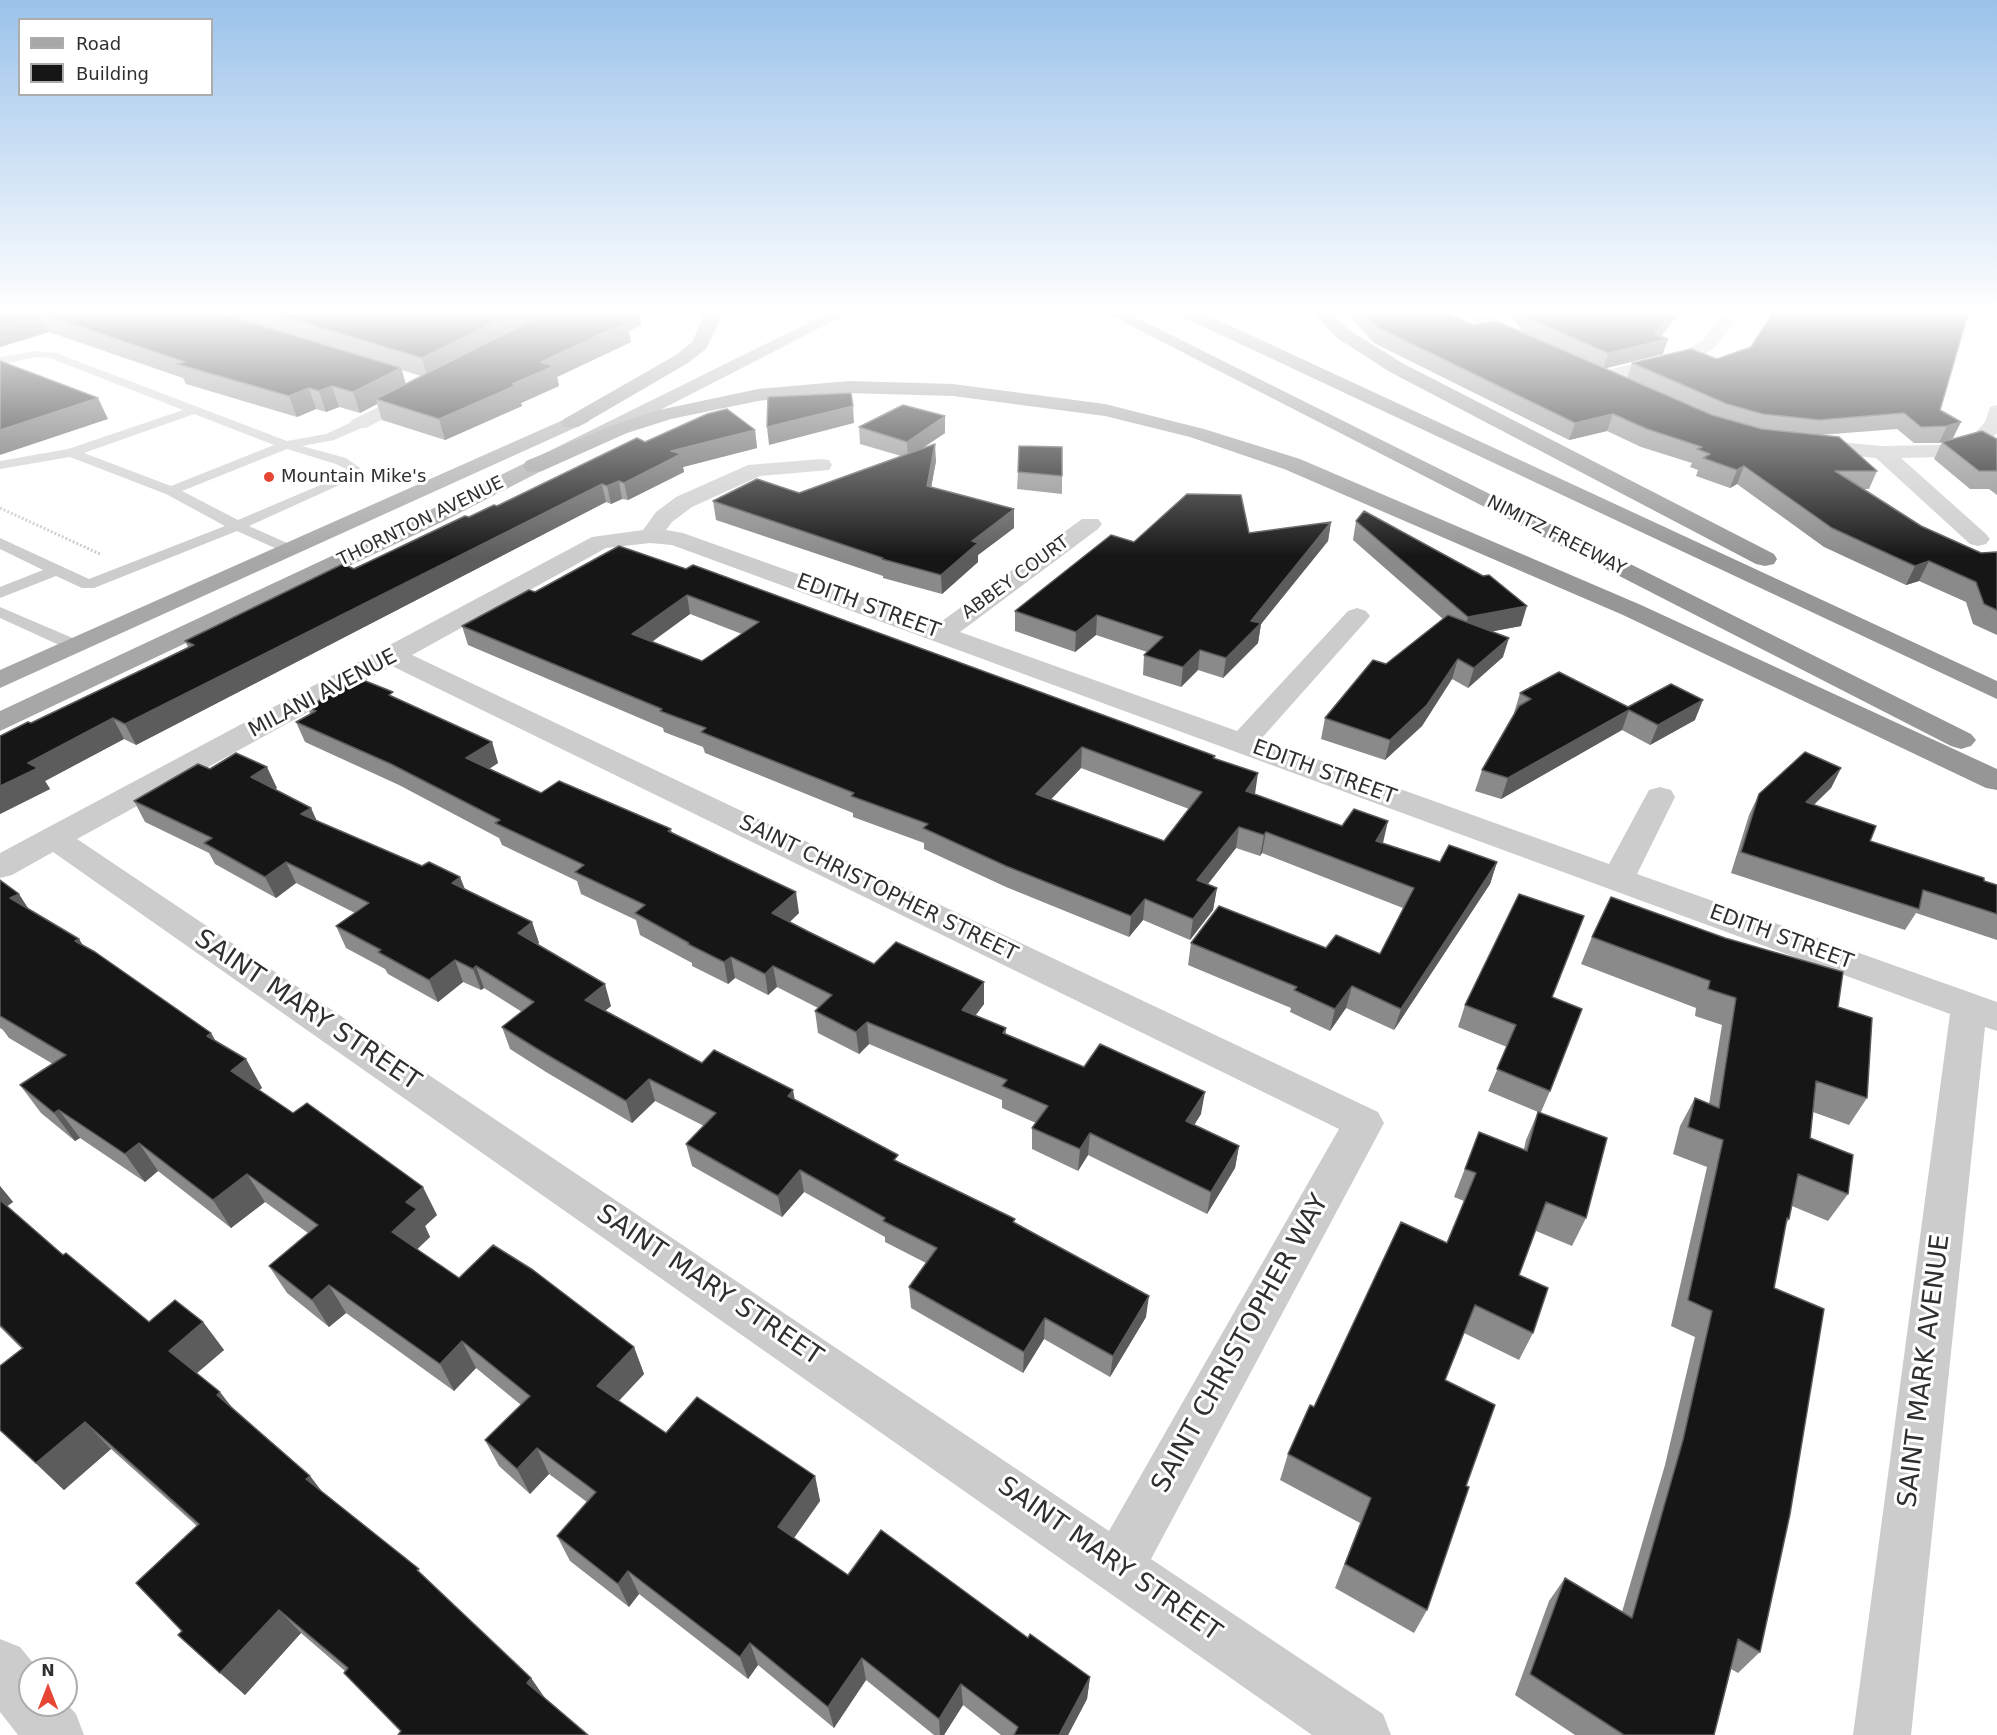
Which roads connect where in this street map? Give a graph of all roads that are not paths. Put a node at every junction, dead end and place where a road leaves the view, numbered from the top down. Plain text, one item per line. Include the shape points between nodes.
1 (155, 395) edge
2 (415, 395) edge
3 (620, 395) edge
4 (630, 395) edge
5 (677, 395) edge
6 (758, 395) edge
7 (1006, 395) edge
8 (1274, 395) edge
9 (1364, 395) edge
10 (1451, 395) edge
11 (194, 410) junction
12 (1997, 411) edge
13 (571, 423) junction
14 (359, 424) joint
15 (1788, 442) edge
16 (286, 445) junction
17 (1882, 452) junction
18 (71, 453) junction
19 (0, 465) edge
20 (821, 465) dead end
21 (534, 466) junction
22 (171, 491) junction
23 (1090, 524) dead end
24 (237, 526) junction
25 (650, 536) junction
26 (1978, 539) dead end
27 (0, 543) edge
28 (291, 550) junction
29 (56, 570) junction
30 (0, 593) edge
31 (0, 612) edge
32 (1357, 616) dead end
33 (942, 633) junction
34 (75, 646) junction
35 (1917, 653) junction
36 (393, 656) junction
37 (0, 680) edge
38 (1997, 691) edge
39 (0, 722) edge
40 (1242, 744) junction
41 (1997, 758) edge
42 (1997, 781) edge
43 (1660, 796) dead end
44 (54, 838) junction
45 (0, 867) edge
46 (1618, 878) junction
47 (1983, 1012) edge
48 (1364, 1123) joint
49 (1119, 1566) junction
50 (0, 1667) edge
51 (18, 1689) edge
52 (40, 1717) edge
53 (55, 1735) edge
54 (1362, 1735) edge
55 (1882, 1735) edge

1 - 11 lane
2 - 14 street
3 - 13 highway
4 - 13 main road, THORNTON AVENUE
5 - 21 main road, THORNTON AVENUE
6 - 21 highway via 666,414
7 - 42 highway via 1105,410 1197,433 1292,464 1632,610
8 - 41 highway, NIMITZ FREEWAY
9 - 35 highway
10 - 35 highway via 1820,587
11 - 16 lane
11 - 18 lane
12 - 17 street via 1995,423 1981,438 1941,451
13 - 28 main road, THORNTON AVENUE
14 - 16 lane via 329,437
15 - 17 street
16 - 22 lane
16 - 24 lane via 341,461 352,468 350,477
17 - 26 street
18 - 19 lane
18 - 22 lane
20 - 25 street via 756,470 684,502 664,517
21 - 39 main road, THORNTON AVENUE
22 - 24 lane
23 - 33 street, ABBEY COURT
24 - 28 lane
24 - 29 lane via 88,585
25 - 33 street, EDITH STREET via 675,538
25 - 36 street, MILANI AVENUE via 600,542
27 - 29 lane
28 - 34 main road, THORNTON AVENUE
29 - 30 lane
31 - 34 lane
32 - 40 street
33 - 40 street, EDITH STREET
34 - 37 main road, THORNTON AVENUE
35 - 38 highway
36 - 44 street, MILANI AVENUE
36 - 48 street, SAINT CHRISTOPHER STREET
40 - 46 street, EDITH STREET
43 - 46 street
44 - 45 street, MILANI AVENUE
44 - 49 street, SAINT MARY STREET
46 - 47 street, EDITH STREET
47 - 55 street, SAINT MARK AVENUE
48 - 49 street, SAINT CHRISTOPHER WAY
49 - 54 street, SAINT MARY STREET
50 - 51 street
52 - 53 street

